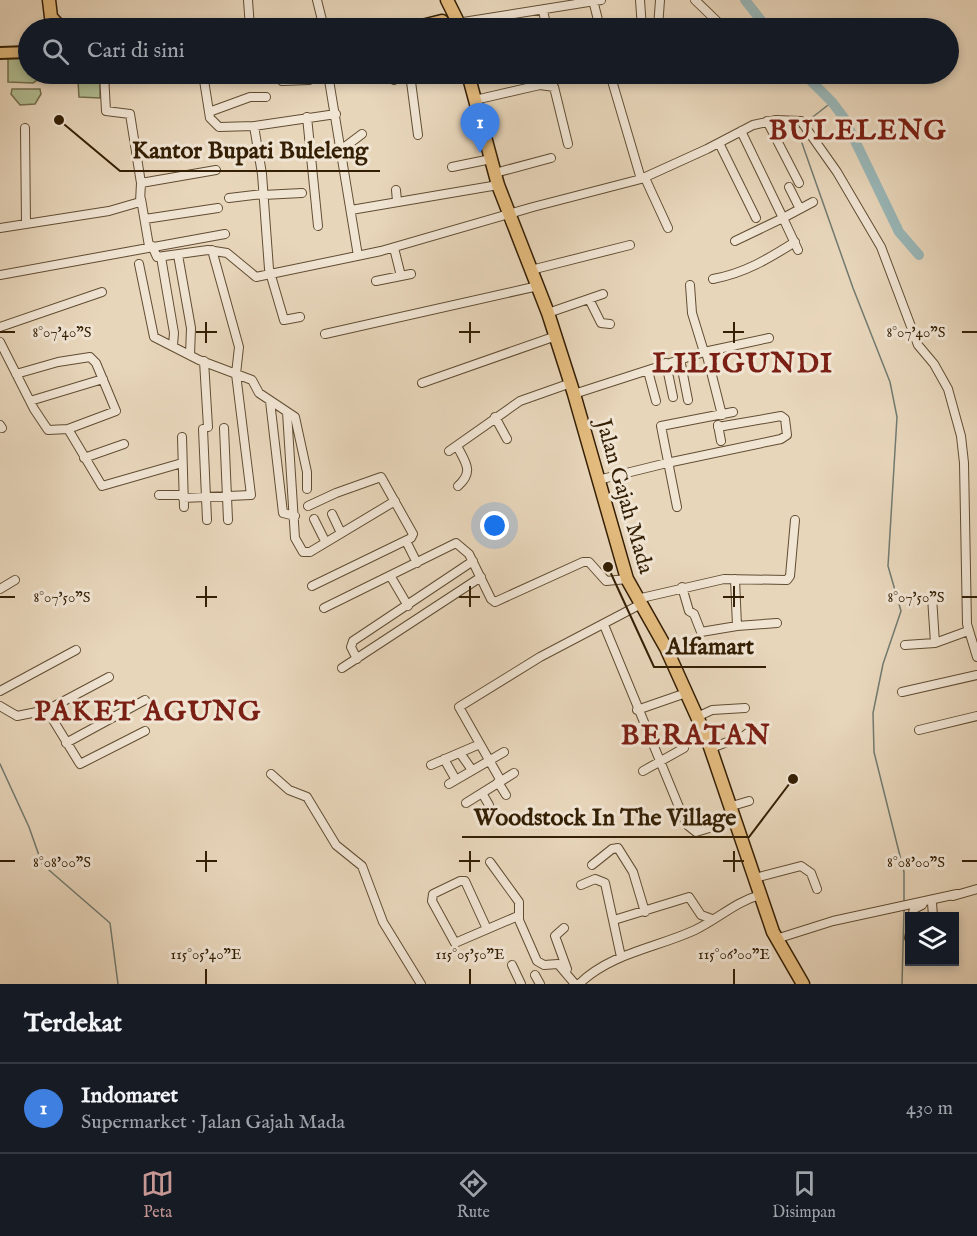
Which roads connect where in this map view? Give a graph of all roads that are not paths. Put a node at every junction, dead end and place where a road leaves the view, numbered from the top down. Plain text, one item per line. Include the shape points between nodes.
1 (49, 0) edge
2 (248, 0) edge
3 (317, 0) edge
4 (596, 0) edge
5 (640, 0) edge
6 (660, 0) edge
7 (695, 0) edge
8 (559, 4) edge
9 (543, 11) junction
10 (49, 18) edge
11 (249, 18) edge
12 (322, 18) edge
13 (469, 18) edge
14 (545, 18) edge
15 (599, 18) edge
16 (641, 18) edge
17 (659, 18) edge
18 (714, 18) edge
19 (18, 52) edge
20 (0, 53) edge
21 (105, 84) edge
22 (205, 84) edge
23 (330, 84) edge
24 (411, 84) edge
25 (471, 84) edge
26 (613, 84) edge
27 (266, 97) dead end
28 (475, 100) junction
29 (209, 112) junction
30 (336, 114) junction
31 (307, 117) junction
32 (767, 121) junction
33 (254, 126) junction
34 (25, 128) dead end
35 (741, 131) junction
36 (362, 134) dead end
37 (418, 135) dead end
38 (719, 143) junction
39 (568, 144) dead end
40 (342, 149) junction
41 (259, 154) junction
42 (234, 156) dead end
43 (551, 158) dead end
44 (491, 159) junction
45 (452, 168) dead end
46 (216, 170) dead end
47 (496, 179) junction
48 (643, 179) junction
49 (141, 183) junction
50 (799, 183) dead end
51 (789, 187) dead end
52 (396, 190) dead end
53 (263, 194) junction
54 (302, 194) dead end
55 (229, 198) dead end
56 (141, 199) junction
57 (397, 201) junction
58 (813, 202) dead end
59 (218, 208) dead end
60 (800, 208) junction
61 (351, 210) junction
62 (510, 215) junction
63 (756, 218) dead end
64 (783, 218) junction
65 (144, 219) junction
66 (26, 224) junction
67 (318, 226) dead end
68 (0, 228) edge
69 (668, 228) dead end
70 (225, 234) dead end
71 (735, 241) dead end
72 (630, 245) dead end
73 (151, 246) junction
74 (394, 248) junction
75 (212, 250) junction
76 (178, 255) junction
77 (358, 256) junction
78 (161, 257) junction
79 (139, 264) dead end
80 (531, 270) junction
81 (411, 273) dead end
82 (0, 275) edge
83 (270, 275) junction
84 (400, 276) junction
85 (713, 279) dead end
86 (376, 281) dead end
87 (690, 285) dead end
88 (538, 286) junction
89 (102, 292) dead end
90 (603, 294) dead end
91 (589, 299) junction
92 (548, 313) junction
93 (300, 317) dead end
94 (610, 324) dead end
95 (0, 327) edge
96 (325, 334) dead end
97 (556, 336) junction
98 (769, 338) dead end
99 (0, 342) edge
100 (173, 345) junction
101 (705, 352) junction
102 (190, 355) junction
103 (680, 359) junction
104 (204, 362) junction
105 (666, 363) junction
106 (648, 371) junction
107 (16, 374) junction
108 (236, 374) junction
109 (103, 379) junction
110 (422, 383) dead end
111 (572, 389) junction
112 (673, 397) dead end
113 (688, 400) dead end
114 (30, 401) junction
115 (270, 401) junction
116 (656, 401) dead end
117 (287, 412) junction
118 (733, 412) dead end
119 (720, 415) junction
120 (495, 417) junction
121 (718, 427) junction
122 (224, 428) dead end
123 (68, 429) junction
124 (182, 437) dead end
125 (507, 439) dead end
126 (721, 441) dead end
127 (124, 444) dead end
128 (84, 458) junction
129 (182, 462) junction
130 (667, 463) junction
131 (598, 480) junction
132 (458, 486) dead end
133 (307, 489) dead end
134 (159, 495) dead end
135 (183, 496) junction
136 (227, 496) junction
137 (206, 497) junction
138 (395, 501) junction
139 (308, 506) dead end
140 (184, 507) dead end
141 (677, 507) dead end
142 (332, 514) dead end
143 (295, 516) junction
144 (314, 519) dead end
145 (207, 520) dead end
146 (228, 520) dead end
147 (795, 520) dead end
148 (341, 533) junction
149 (325, 541) junction
150 (406, 541) junction
151 (473, 561) junction
152 (417, 563) junction
153 (391, 577) junction
154 (481, 577) junction
155 (627, 579) junction
156 (735, 579) junction
157 (15, 580) dead end
158 (312, 586) dead end
159 (682, 587) junction
160 (0, 589) edge
161 (932, 597) dead end
162 (639, 602) junction
163 (409, 605) junction
164 (324, 608) dead end
165 (420, 617) junction
166 (777, 623) dead end
167 (603, 625) junction
168 (737, 626) junction
169 (968, 631) junction
170 (935, 643) junction
171 (905, 645) dead end
172 (76, 650) dead end
173 (977, 657) edge
174 (357, 659) junction
175 (342, 668) dead end
176 (977, 675) edge
177 (109, 677) dead end
178 (0, 690) edge
179 (902, 692) dead end
180 (686, 693) junction
181 (146, 700) dead end
182 (0, 706) edge
183 (745, 708) dead end
184 (47, 710) junction
185 (637, 710) junction
186 (977, 716) edge
187 (697, 717) junction
188 (753, 729) dead end
189 (919, 730) dead end
190 (145, 731) dead end
191 (66, 743) junction
192 (480, 744) junction
193 (684, 748) dead end
194 (711, 748) junction
195 (504, 752) dead end
196 (460, 753) junction
197 (444, 759) junction
198 (489, 760) junction
199 (658, 762) junction
200 (431, 765) dead end
201 (472, 770) junction
202 (644, 771) dead end
203 (514, 773) dead end
204 (271, 774) dead end
205 (500, 782) junction
206 (482, 793) junction
207 (506, 795) dead end
208 (749, 801) dead end
209 (466, 803) dead end
210 (489, 805) dead end
211 (732, 806) junction
212 (736, 820) junction
213 (490, 862) dead end
214 (592, 865) dead end
215 (755, 878) junction
216 (581, 885) dead end
217 (817, 889) dead end
218 (977, 889) edge
219 (957, 894) junction
220 (760, 895) junction
221 (932, 903) junction
222 (645, 912) junction
223 (914, 912) edge
224 (933, 912) edge
225 (518, 916) junction
226 (712, 919) junction
227 (614, 920) junction
228 (564, 928) dead end
229 (487, 929) junction
230 (776, 939) junction
231 (621, 957) junction
232 (512, 965) dead end
233 (535, 975) dead end
234 (421, 984) edge
235 (521, 984) edge
236 (540, 984) edge
237 (574, 984) edge
238 (580, 984) edge
239 (803, 984) edge

1 - 10 highway
2 - 11 street
3 - 12 street
4 - 8 street
4 - 15 street
5 - 16 street
6 - 17 street
7 - 18 street
8 - 9 street
9 - 13 street
9 - 14 street
19 - 20 main road
21 - 49 street via 106,111 130,114
22 - 29 street
23 - 30 street
24 - 37 street
25 - 28 highway, Jalan Gajah Mada
26 - 48 street
27 - 29 street via 249,97
28 - 39 street via 540,85 554,87
28 - 44 highway, Jalan Gajah Mada
29 - 33 street via 211,121 219,127
30 - 31 street
30 - 40 street
31 - 33 street
31 - 67 street
32 - 35 street
32 - 50 street
32 - 169 street via 803,123 874,234 915,340 940,374 953,404 963,453
33 - 41 street
34 - 66 street
35 - 38 street
35 - 64 street
36 - 40 street
38 - 48 street
38 - 63 street
40 - 61 street
41 - 42 street
41 - 53 street
43 - 47 street
44 - 45 street
44 - 47 highway, Jalan Gajah Mada
46 - 49 street
47 - 57 street
47 - 62 highway, Jalan Gajah Mada
48 - 62 street
48 - 69 street
49 - 56 street
51 - 60 street
52 - 57 street
53 - 54 street
53 - 55 street
53 - 83 street
56 - 65 street
56 - 66 street via 135,205 109,211
57 - 61 street
58 - 60 street
59 - 65 street
60 - 64 street
61 - 77 street
62 - 74 street
62 - 80 highway, Jalan Gajah Mada
64 - 71 street
64 - 85 street via 797,246 759,265
65 - 73 street
66 - 68 street
70 - 73 street
72 - 80 street
73 - 78 street via 154,254
73 - 82 street
74 - 77 street
74 - 84 street
75 - 76 street
75 - 83 street via 229,254 259,278
75 - 108 street via 239,347
76 - 78 street
76 - 102 street via 191,328
77 - 83 street
78 - 100 street
79 - 100 street via 153,336
80 - 88 highway, Jalan Gajah Mada
81 - 84 street
83 - 93 street via 284,320
84 - 86 street
87 - 101 street via 692,313
88 - 92 highway, Jalan Gajah Mada
88 - 96 street
89 - 95 street
90 - 91 street
91 - 92 street
91 - 94 street via 601,323
92 - 97 highway, Jalan Gajah Mada
97 - 110 street
97 - 111 highway, Jalan Gajah Mada
98 - 101 street
99 - 107 street
100 - 102 street
101 - 103 street
101 - 119 street
102 - 104 street
103 - 105 street
103 - 113 street
104 - 108 street
104 - 137 street
105 - 106 street
105 - 112 street
106 - 111 street
106 - 116 street
107 - 109 street via 87,356 95,360
107 - 114 street
108 - 115 street via 252,380 259,393
108 - 136 street via 250,495
109 - 114 street
109 - 123 street via 116,411
111 - 120 street via 530,396
111 - 131 highway, Jalan Gajah Mada
114 - 123 street via 48,430
115 - 117 street
115 - 143 street via 283,513
117 - 133 street via 295,417
117 - 143 street
118 - 119 street
119 - 121 street
119 - 130 street via 661,426
120 - 125 street
120 - 132 street via 453,449 469,471
121 - 126 street
121 - 130 street via 781,416 786,419 787,435
122 - 136 street
123 - 128 street
124 - 129 street
127 - 128 street
128 - 129 street via 99,484 107,487
129 - 135 street
130 - 131 street
130 - 141 street
131 - 155 highway, Jalan Gajah Mada
134 - 135 street
135 - 137 street
135 - 140 street
136 - 137 street
136 - 146 street
137 - 145 street
138 - 139 street via 381,477
138 - 148 street
138 - 150 street via 413,531
142 - 148 street
143 - 149 street via 295,538 303,552 310,552
144 - 149 street
147 - 156 street via 789,578
148 - 149 street
150 - 152 street
150 - 158 street
151 - 152 street via 456,543
151 - 154 street
151 - 163 street
152 - 153 street
153 - 163 street
153 - 164 street
154 - 155 street via 491,599 497,602 583,562 589,562 606,581
154 - 165 street
155 - 162 highway, Jalan Gajah Mada
156 - 159 street
156 - 168 street
157 - 160 street
159 - 162 street
159 - 168 street via 688,611 694,614 700,632
161 - 170 street
162 - 167 street
162 - 180 highway, Jalan Gajah Mada
163 - 165 street
163 - 174 street via 353,641 351,647
165 - 174 street
166 - 168 street
167 - 185 street
167 - 192 street via 540,657 459,707
169 - 170 street
169 - 173 street
170 - 171 street
172 - 178 street
174 - 175 street
176 - 179 street
177 - 184 street
180 - 185 street
180 - 187 highway, Jalan Gajah Mada
181 - 191 street
182 - 184 street via 17,716
183 - 187 street via 712,710
184 - 191 street
185 - 199 street
186 - 189 street
187 - 194 highway, Jalan Gajah Mada
188 - 194 street
190 - 191 street via 82,764
192 - 196 street
192 - 198 street
193 - 199 street
194 - 211 highway, Jalan Gajah Mada
195 - 198 street
196 - 197 street
196 - 201 street
197 - 200 street
197 - 201 street via 453,782
198 - 201 street
198 - 205 street
199 - 202 street
199 - 212 street via 690,829 699,831
203 - 205 street
204 - 234 street via 289,790 307,797 336,845 362,866 383,922
205 - 206 street
205 - 207 street
206 - 209 street
206 - 210 street
208 - 211 street
211 - 212 highway, Jalan Gajah Mada
212 - 215 highway, Jalan Gajah Mada
213 - 225 street via 519,902
214 - 222 street via 618,848 633,872
215 - 217 street via 801,866 811,873
215 - 220 highway, Jalan Gajah Mada
216 - 227 street via 595,879 603,881
218 - 219 street
219 - 221 street
219 - 230 street via 833,921
220 - 226 street
220 - 230 highway, Jalan Gajah Mada
221 - 223 street via 916,907
221 - 224 street
222 - 226 street via 691,897 701,915
222 - 227 street
225 - 229 street
225 - 237 street via 537,961 558,964
226 - 231 street via 690,932
227 - 231 street
228 - 238 street via 555,933 555,939 566,969
229 - 229 street via 465,881 433,894 432,901 453,942 462,942
230 - 239 highway, Jalan Gajah Mada
231 - 238 street via 600,966
232 - 235 street
233 - 236 street

